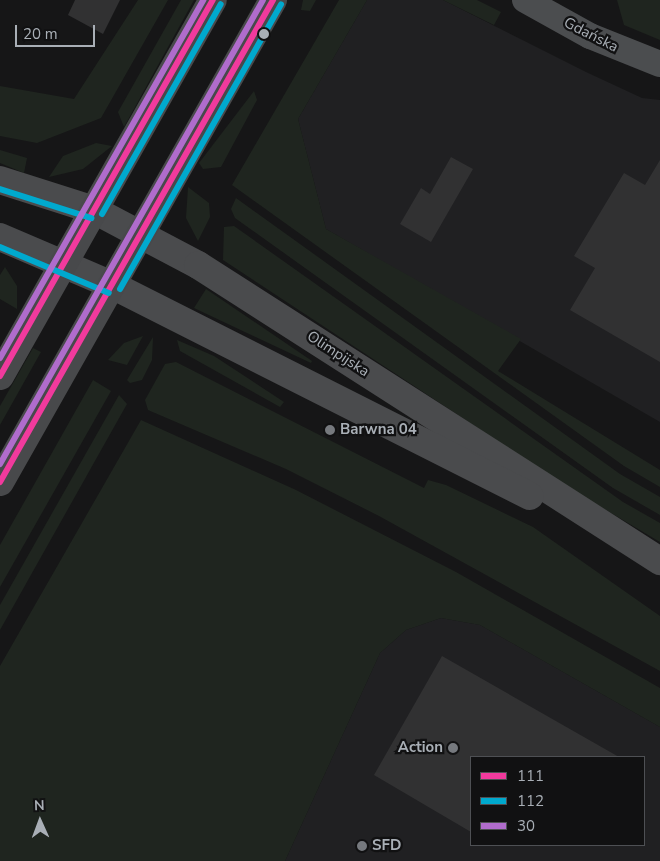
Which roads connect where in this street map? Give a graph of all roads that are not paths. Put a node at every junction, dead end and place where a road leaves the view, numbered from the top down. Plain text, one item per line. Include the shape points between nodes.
1 (213, 0) edge
2 (273, 0) edge
3 (525, 0) edge
4 (660, 64) edge
5 (0, 180) edge
6 (94, 210) junction
7 (142, 236) junction
8 (0, 237) edge
9 (65, 263) junction
10 (112, 285) junction
11 (0, 376) edge
12 (0, 482) edge
13 (660, 562) edge

1 - 6 main road
2 - 7 main road
3 - 4 street, Gdańska via 590,36
5 - 6 main road, Olimpijska
6 - 7 main road, Olimpijska
6 - 9 main road
7 - 10 main road
7 - 13 main road, Olimpijska via 198,265
8 - 9 main road, Olimpijska
9 - 10 main road, Olimpijska
9 - 11 main road
10 - 12 main road
10 - 13 main road, Olimpijska

